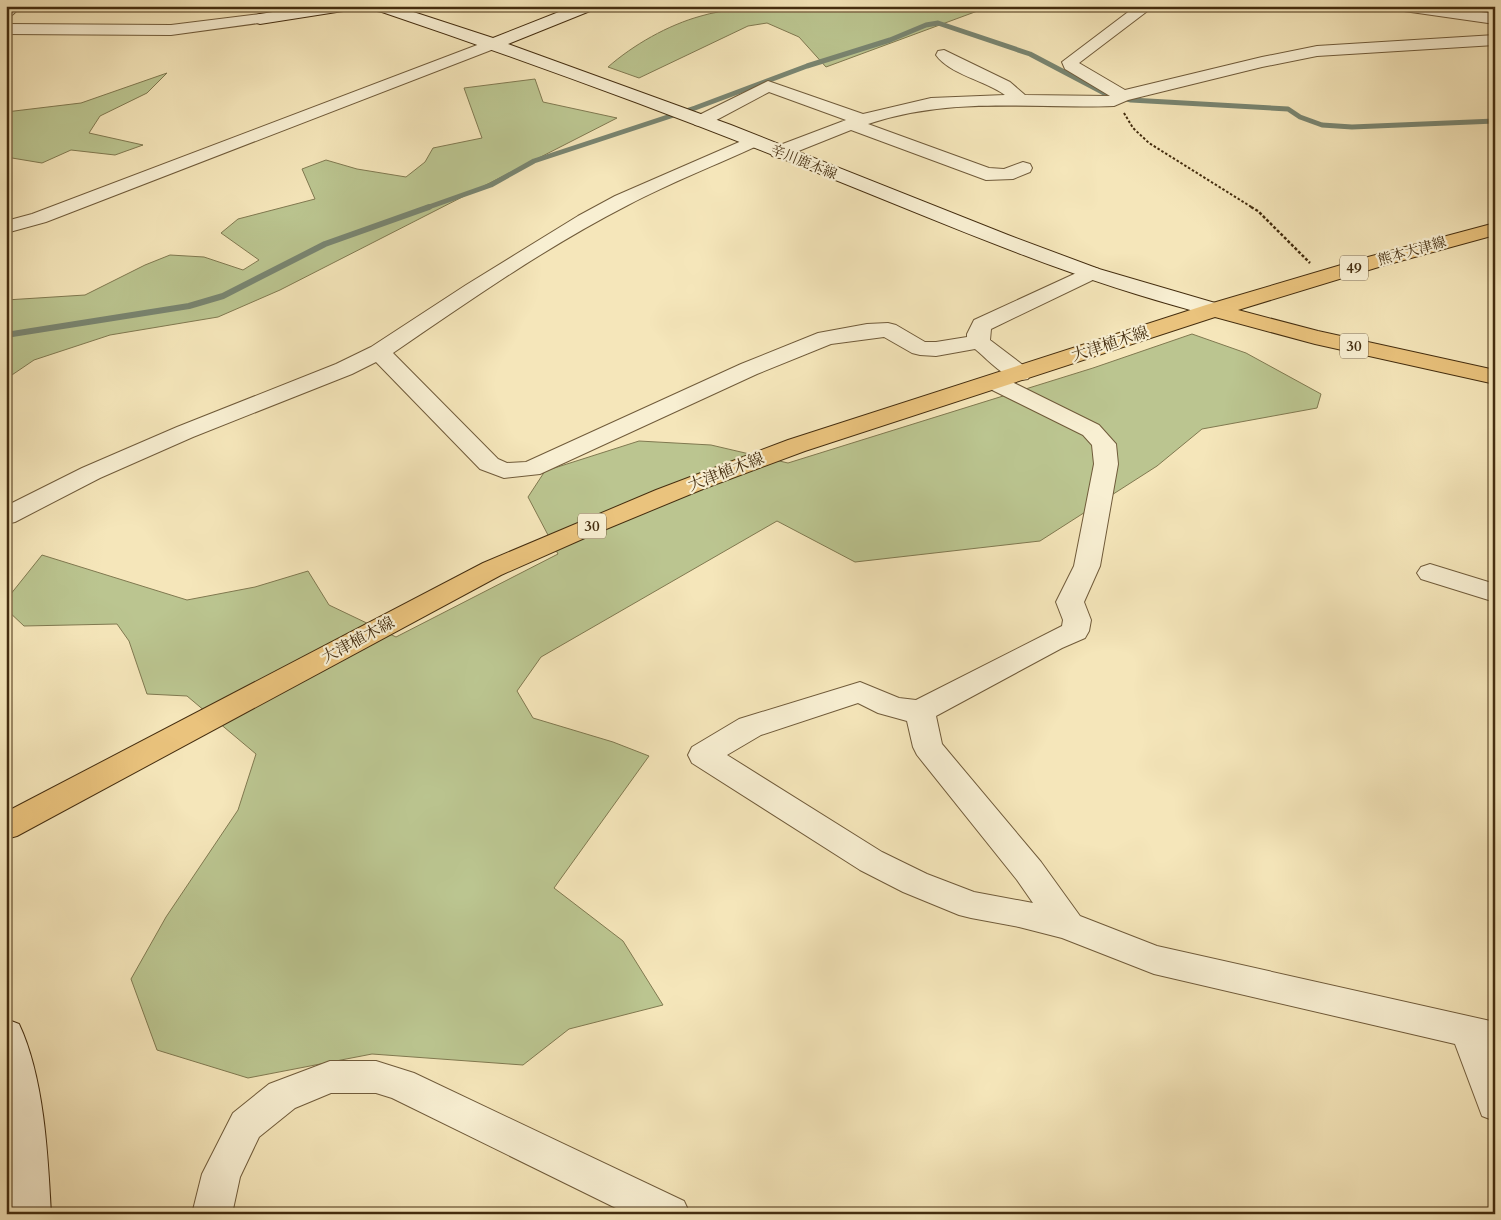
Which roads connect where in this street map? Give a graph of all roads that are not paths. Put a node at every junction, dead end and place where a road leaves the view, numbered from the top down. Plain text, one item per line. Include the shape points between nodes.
1 (14, 6) edge
2 (343, 6) edge
3 (372, 6) edge
4 (589, 6) edge
5 (1146, 6) edge
6 (1404, 6) edge
7 (6, 12) edge
8 (1495, 19) edge
9 (6, 29) edge
10 (1495, 40) edge
11 (493, 44) junction
12 (944, 55) dead end
13 (1122, 96) junction
14 (1020, 100) junction
15 (684, 115) junction
16 (857, 122) junction
17 (753, 141) junction
18 (779, 152) junction
19 (1023, 168) dead end
20 (6, 227) edge
21 (1495, 229) edge
22 (1092, 273) junction
23 (1214, 310) junction
24 (978, 342) junction
25 (379, 352) junction
26 (1020, 374) junction
27 (1495, 377) edge
28 (994, 382) junction
29 (6, 516) edge
30 (1430, 573) dead end
31 (1495, 593) edge
32 (920, 711) junction
33 (6, 827) edge
34 (1068, 926) junction
35 (6, 1035) edge
36 (1482, 1035) edge
37 (1495, 1104) edge
38 (32, 1214) edge
39 (212, 1214) edge
40 (670, 1214) edge

1 - 7 street
2 - 9 street via 171,30
3 - 11 street, 辛川鹿本線
4 - 11 street
5 - 13 street via 1070,62
6 - 8 street
10 - 13 street via 1317,51
11 - 15 street, 辛川鹿本線
11 - 20 street via 39,218
12 - 14 street via 1010,90
13 - 14 street via 1114,101
14 - 16 street via 933,103
15 - 16 street via 768,86
15 - 17 street, 辛川鹿本線
16 - 18 street
16 - 19 street via 986,174 1006,175
17 - 18 street, 辛川鹿本線
17 - 25 street via 585,220
18 - 22 street, 辛川鹿本線
21 - 23 main road, 熊本大津線 / 49
22 - 23 street, 辛川鹿本線
22 - 24 street via 982,325
23 - 26 main road, 大津植木線 / 30
23 - 27 main road, 30 via 1315,337
24 - 25 street via 936,349 920,348 888,330 826,338 750,369 531,469 504,471 489,464
24 - 26 street
25 - 29 street via 159,444
26 - 28 main road, 大津植木線 / 30
28 - 32 street via 1090,430 1104,444 1106,464 1087,566 1070,602 1078,620 1075,632
28 - 33 main road, 大津植木線 / 30 via 724,472 492,569
30 - 31 street
32 - 34 street via 928,747 1030,871
32 - 34 street via 889,706 860,692 750,727 703,755 871,861 915,883 971,905
34 - 36 street via 1154,960
35 - 38 street via 18,1078 30,1157
36 - 37 street
39 - 40 street via 221,1174 246,1125 282,1096 330,1077 376,1077 402,1085

